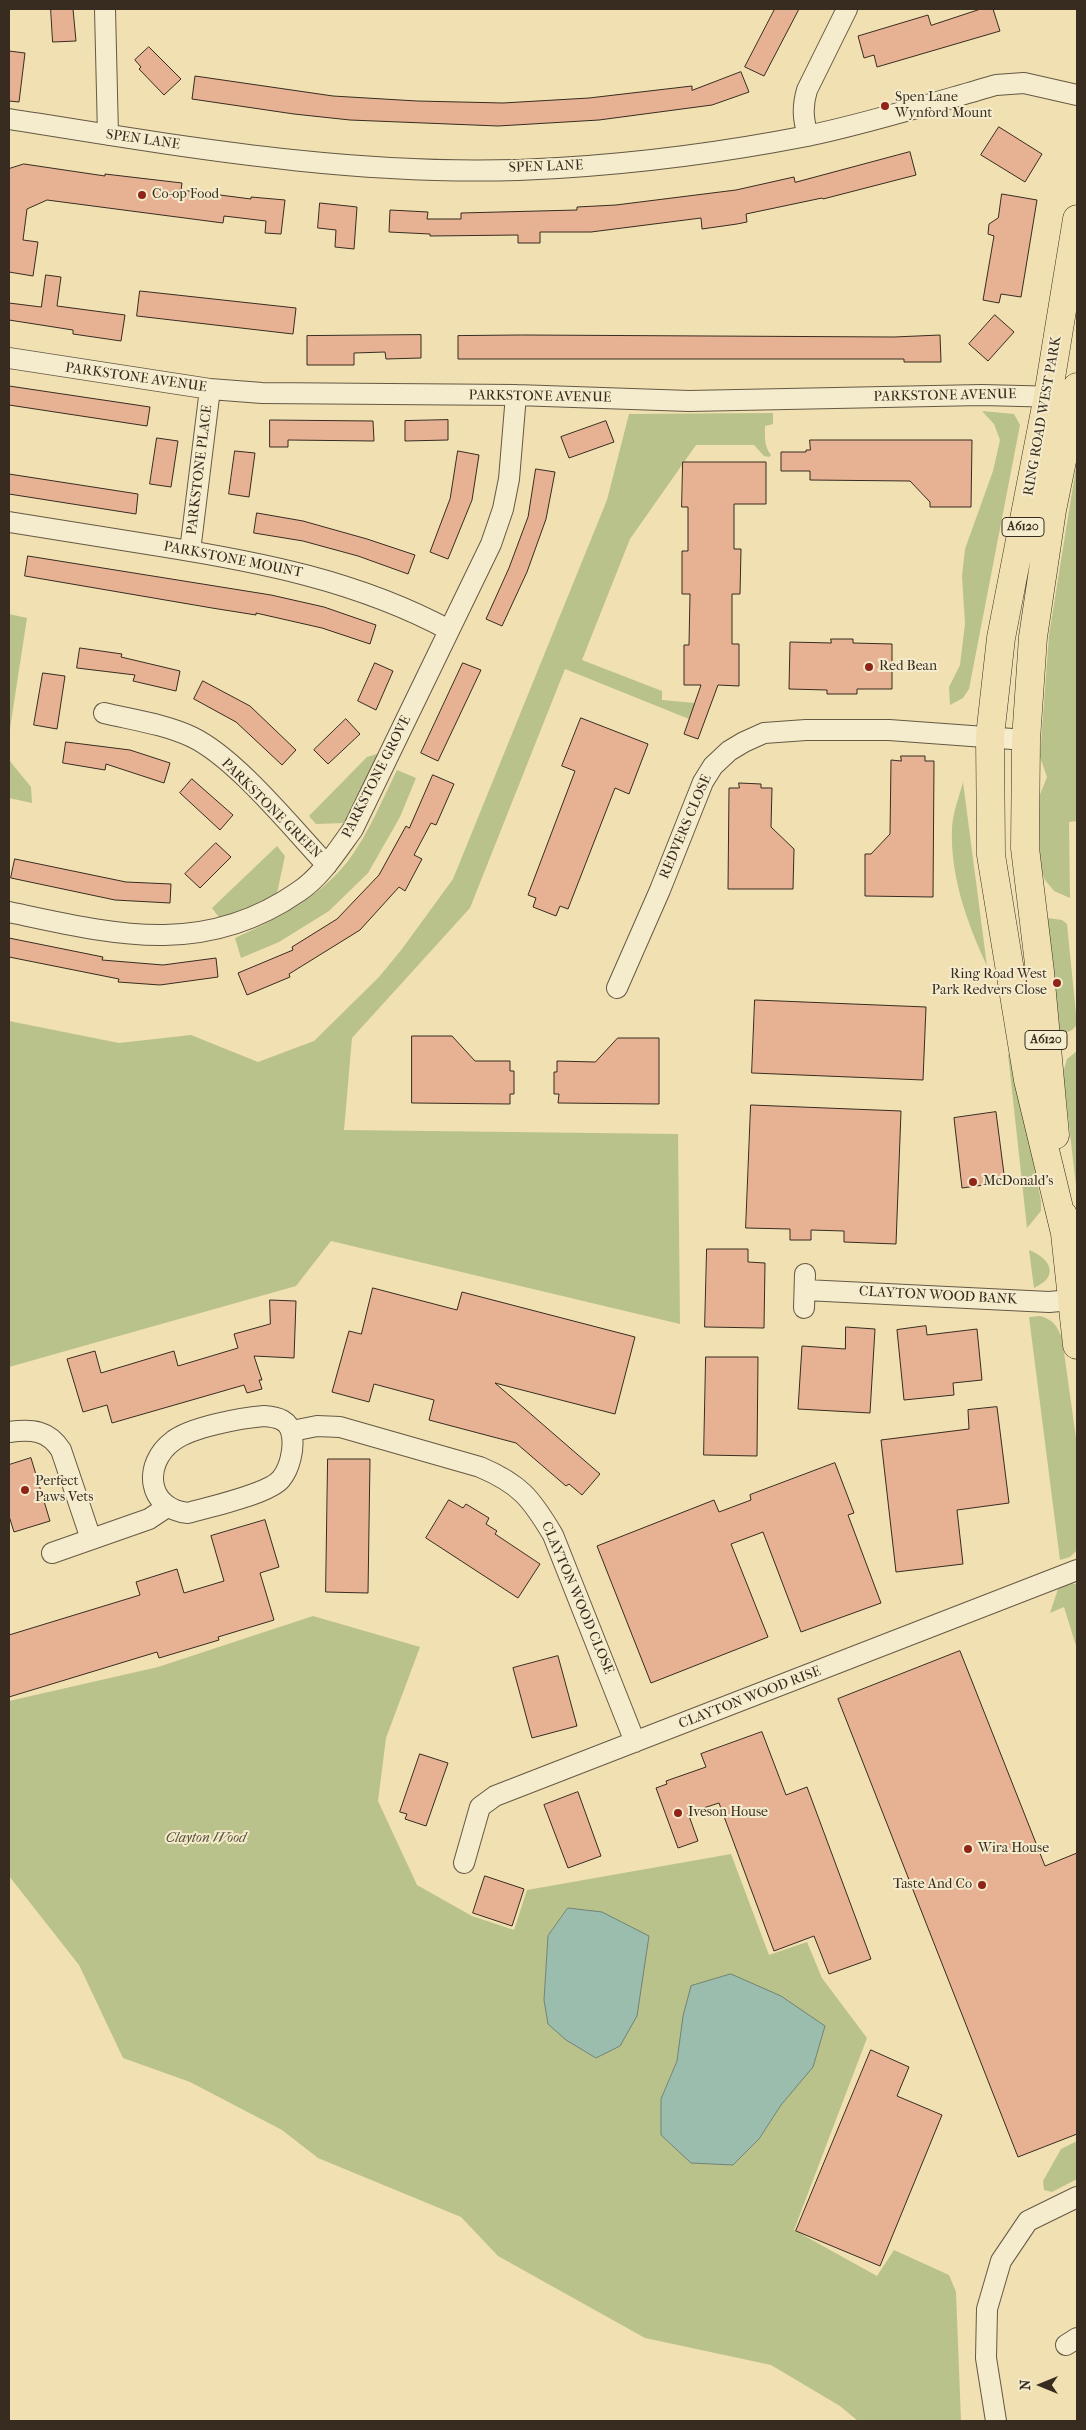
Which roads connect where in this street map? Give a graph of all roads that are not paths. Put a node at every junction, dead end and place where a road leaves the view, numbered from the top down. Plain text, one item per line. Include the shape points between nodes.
1 (105, 9) edge
2 (847, 9) edge
3 (1077, 95) edge
4 (9, 119) edge
5 (108, 135) junction
6 (808, 136) junction
7 (1077, 219) edge
8 (9, 358) edge
9 (210, 390) junction
10 (1067, 394) edge
11 (516, 395) junction
12 (9, 522) edge
13 (190, 551) junction
14 (449, 630) junction
15 (104, 713) dead end
16 (990, 736) junction
17 (1026, 740) junction
18 (327, 865) junction
19 (9, 912) edge
20 (617, 988) dead end
21 (1065, 1233) junction
22 (805, 1291) dead end
23 (1071, 1300) junction
24 (1077, 1346) edge
25 (292, 1431) junction
26 (9, 1432) edge
27 (167, 1507) junction
28 (91, 1539) junction
29 (52, 1553) dead end
30 (1077, 1570) edge
31 (635, 1742) junction
32 (464, 1863) dead end
33 (1077, 2197) edge
34 (996, 2421) edge

1 - 5 street
2 - 6 street via 807,90 803,117
3 - 6 street, SPEN LANE via 1024,83 996,85
4 - 5 street, SPEN LANE
5 - 6 street, SPEN LANE via 248,155 392,168 487,169 606,164 726,150
7 - 10 highway, RING ROAD WEST PARK / A6120
8 - 9 street, PARKSTONE AVENUE
9 - 11 street, PARKSTONE AVENUE
9 - 13 street, PARKSTONE PLACE
10 - 11 street, PARKSTONE AVENUE via 689,401
10 - 16 highway, RING ROAD WEST PARK / A6120 via 1001,638
10 - 17 highway, RING ROAD WEST PARK / A6120 via 1033,637
11 - 14 street, PARKSTONE GROVE via 509,479 503,509 491,544
12 - 13 street, PARKSTONE MOUNT
13 - 14 street, PARKSTONE MOUNT via 324,578 417,612
14 - 18 street, PARKSTONE GROVE via 353,829
15 - 18 street, PARKSTONE GREEN via 170,728 208,748 244,779
16 - 17 street, REDVERS CLOSE
16 - 20 street, REDVERS CLOSE via 888,730 806,730 764,733 729,751 713,766 703,782
16 - 21 highway, RING ROAD WEST PARK / A6120 via 991,855 1028,1080
17 - 21 highway, RING ROAD WEST PARK / A6120 via 1025,848
18 - 19 street, PARKSTONE GROVE via 299,892 242,923 199,934 126,935
21 - 23 highway, RING ROAD WEST PARK / A6120
22 - 23 street, CLAYTON WOOD BANK via 1049,1302
23 - 24 highway, RING ROAD WEST PARK / A6120
25 - 27 street via 293,1445 288,1467 281,1480 270,1488 188,1513
25 - 27 street via 286,1421 264,1416 241,1418 173,1441 160,1453 154,1466 153,1482 157,1497
25 - 31 street, CLAYTON WOOD CLOSE via 317,1426 340,1427 480,1467 519,1488 537,1507 553,1534
26 - 28 street via 34,1430 55,1441 61,1450
27 - 28 street via 149,1519
28 - 29 street
30 - 31 street, CLAYTON WOOD RISE
31 - 32 street, CLAYTON WOOD RISE via 486,1801 476,1816
33 - 34 street via 1028,2221 1001,2261 987,2309 986,2358

